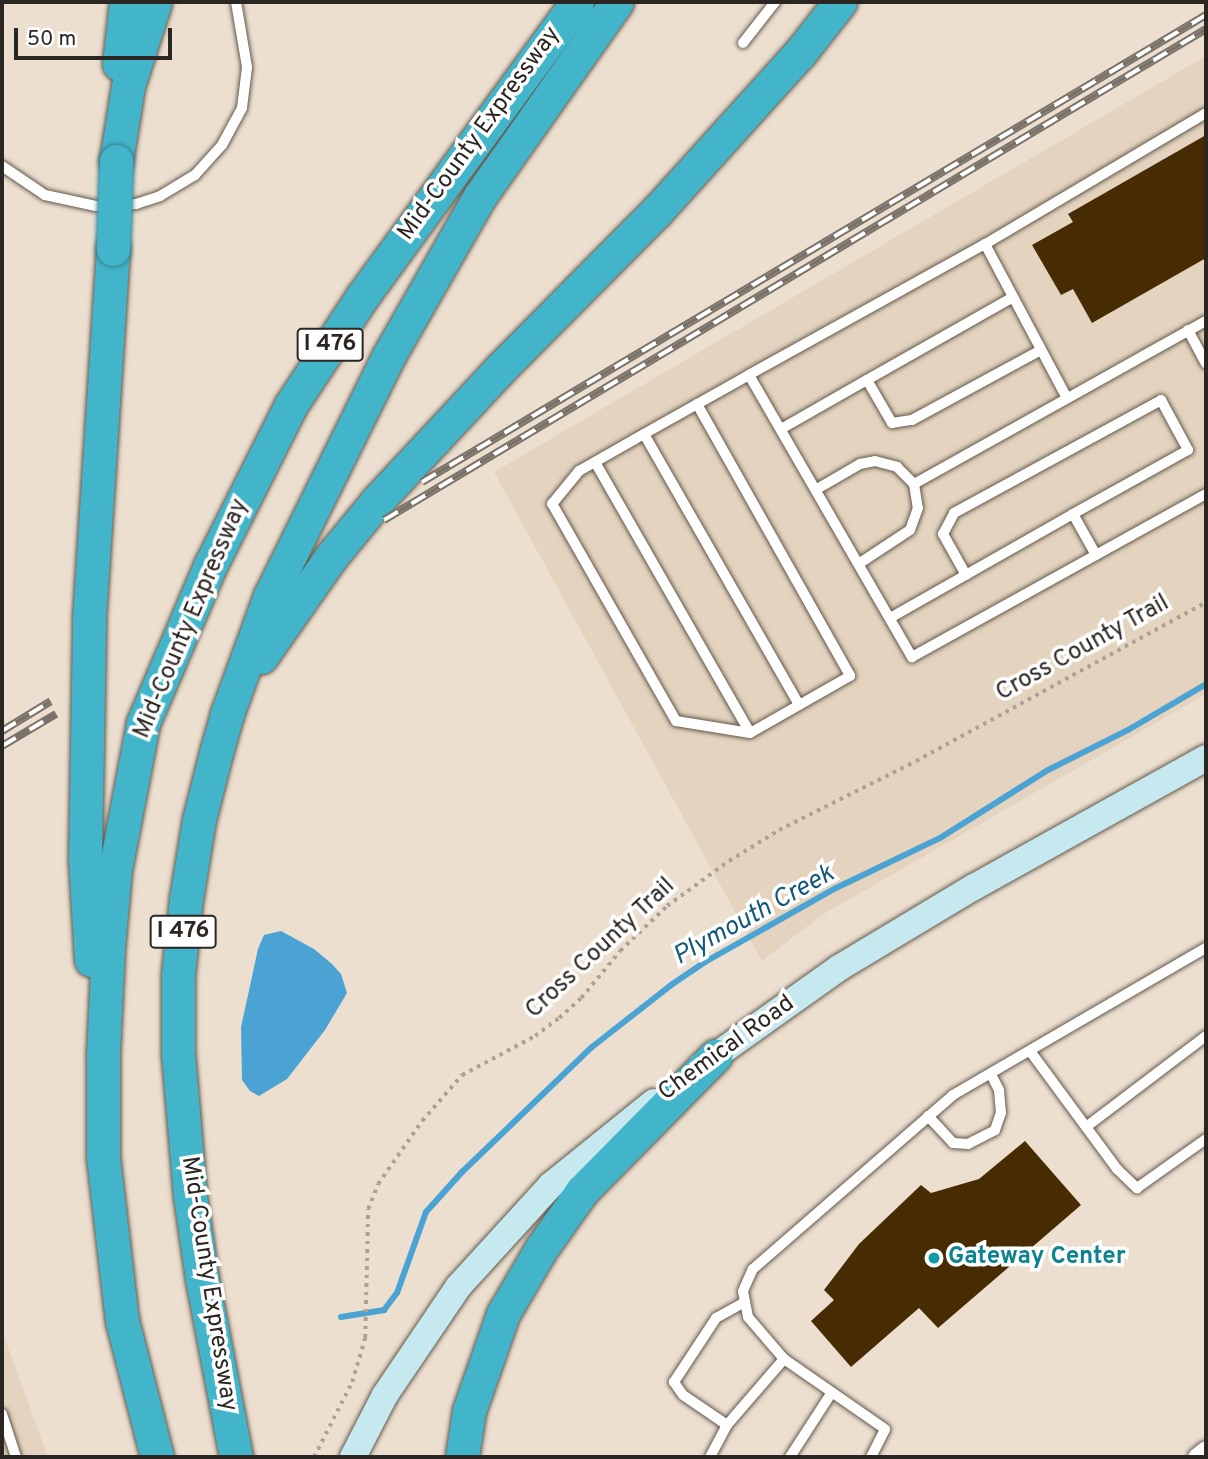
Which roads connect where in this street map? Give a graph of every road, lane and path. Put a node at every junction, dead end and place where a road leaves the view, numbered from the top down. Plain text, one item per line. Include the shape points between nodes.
1 (126, 2) edge
2 (155, 2) edge
3 (236, 2) edge
4 (577, 2) edge
5 (617, 2) edge
6 (775, 2) edge
7 (840, 2) edge
8 (743, 43) dead end
9 (1206, 113) edge
10 (116, 161) junction
11 (2, 166) edge
12 (985, 244) junction
13 (1013, 297) junction
14 (1206, 321) edge
15 (1188, 330) junction
16 (1041, 350) junction
17 (1206, 364) edge
18 (749, 375) junction
19 (867, 380) junction
20 (1067, 398) junction
21 (696, 404) junction
22 (781, 429) junction
23 (644, 434) junction
24 (595, 462) junction
25 (914, 484) junction
26 (817, 489) junction
27 (1206, 494) edge
28 (1073, 514) junction
29 (1096, 555) junction
30 (860, 563) junction
31 (966, 575) junction
32 (1206, 602) edge
33 (890, 618) junction
34 (799, 705) junction
35 (227, 714) junction
36 (750, 733) junction
37 (1206, 758) edge
38 (1206, 948) edge
39 (1206, 1036) edge
40 (1030, 1051) junction
41 (103, 1054) junction
42 (715, 1056) junction
43 (991, 1074) junction
44 (928, 1116) junction
45 (1086, 1127) junction
46 (1206, 1139) edge
47 (745, 1303) junction
48 (784, 1359) junction
49 (832, 1392) junction
50 (2, 1414) edge
51 (727, 1425) junction
52 (1206, 1450) edge
53 (16, 1457) edge
54 (157, 1457) edge
55 (236, 1457) edge
56 (314, 1457) edge
57 (352, 1457) edge
58 (462, 1457) edge
59 (710, 1457) edge
60 (790, 1457) edge
61 (871, 1457) edge
62 (1197, 1457) edge

1 - 10 highway via 118,73
2 - 10 highway via 128,86
3 - 11 lane via 247,67 242,108 222,145 195,175 136,204 96,206 45,195
4 - 41 highway, Mid-County Expressway / I 476 via 362,297 291,405 210,566 143,723 115,870
5 - 35 highway, Mid-County Expressway / I 476 via 480,196 388,357 270,596
6 - 8 lane
7 - 35 highway via 666,201 377,501 274,635
9 - 12 lane
10 - 41 highway, bridge via 89,619 85,859 88,936
12 - 13 lane
12 - 18 lane
13 - 16 lane
13 - 19 lane
14 - 15 lane
15 - 17 lane
15 - 20 lane
16 - 19 lane via 912,420 892,423
16 - 20 lane
18 - 21 lane
18 - 22 lane
19 - 22 lane
20 - 25 lane
21 - 23 lane
21 - 34 lane via 850,676
22 - 26 lane
23 - 24 lane
23 - 34 lane
24 - 36 lane
24 - 36 lane via 579,471 552,504 662,697 676,721
25 - 26 lane via 897,467 875,461 860,464
25 - 30 lane via 918,508 909,530
26 - 30 lane
27 - 29 lane
28 - 29 lane
28 - 31 lane
28 - 31 lane via 1188,450 1161,400 954,513 943,534
29 - 33 lane via 912,657
30 - 33 lane
31 - 33 lane
32 - 56 path, Cross County Trail via 916,761 779,830 667,906 559,1018 462,1075 422,1121 378,1184 368,1209 365,1338 352,1382
34 - 36 lane
35 - 55 highway, Mid-County Expressway / I 476 via 199,820 186,900 178,975 177,1054 202,1279
37 - 42 main road, Chemical Road via 839,968
38 - 40 lane
39 - 45 lane
40 - 43 lane
40 - 45 lane
41 - 54 highway, Mid-County Expressway / I 476 via 103,1157 119,1297
42 - 57 main road, Chemical Road via 607,1137 508,1230 458,1287 419,1342
42 - 58 highway via 582,1191 541,1250 503,1314 469,1411
43 - 44 lane via 953,1095
43 - 44 lane via 999,1090 1001,1112 995,1130 968,1144 953,1143
44 - 47 lane via 752,1269 743,1291
45 - 46 lane via 1137,1188
47 - 48 lane via 748,1317
47 - 51 lane via 716,1318 674,1381 683,1395
48 - 49 lane
48 - 51 lane
49 - 60 lane
49 - 61 lane via 885,1429
50 - 53 lane
51 - 59 lane
52 - 62 street

